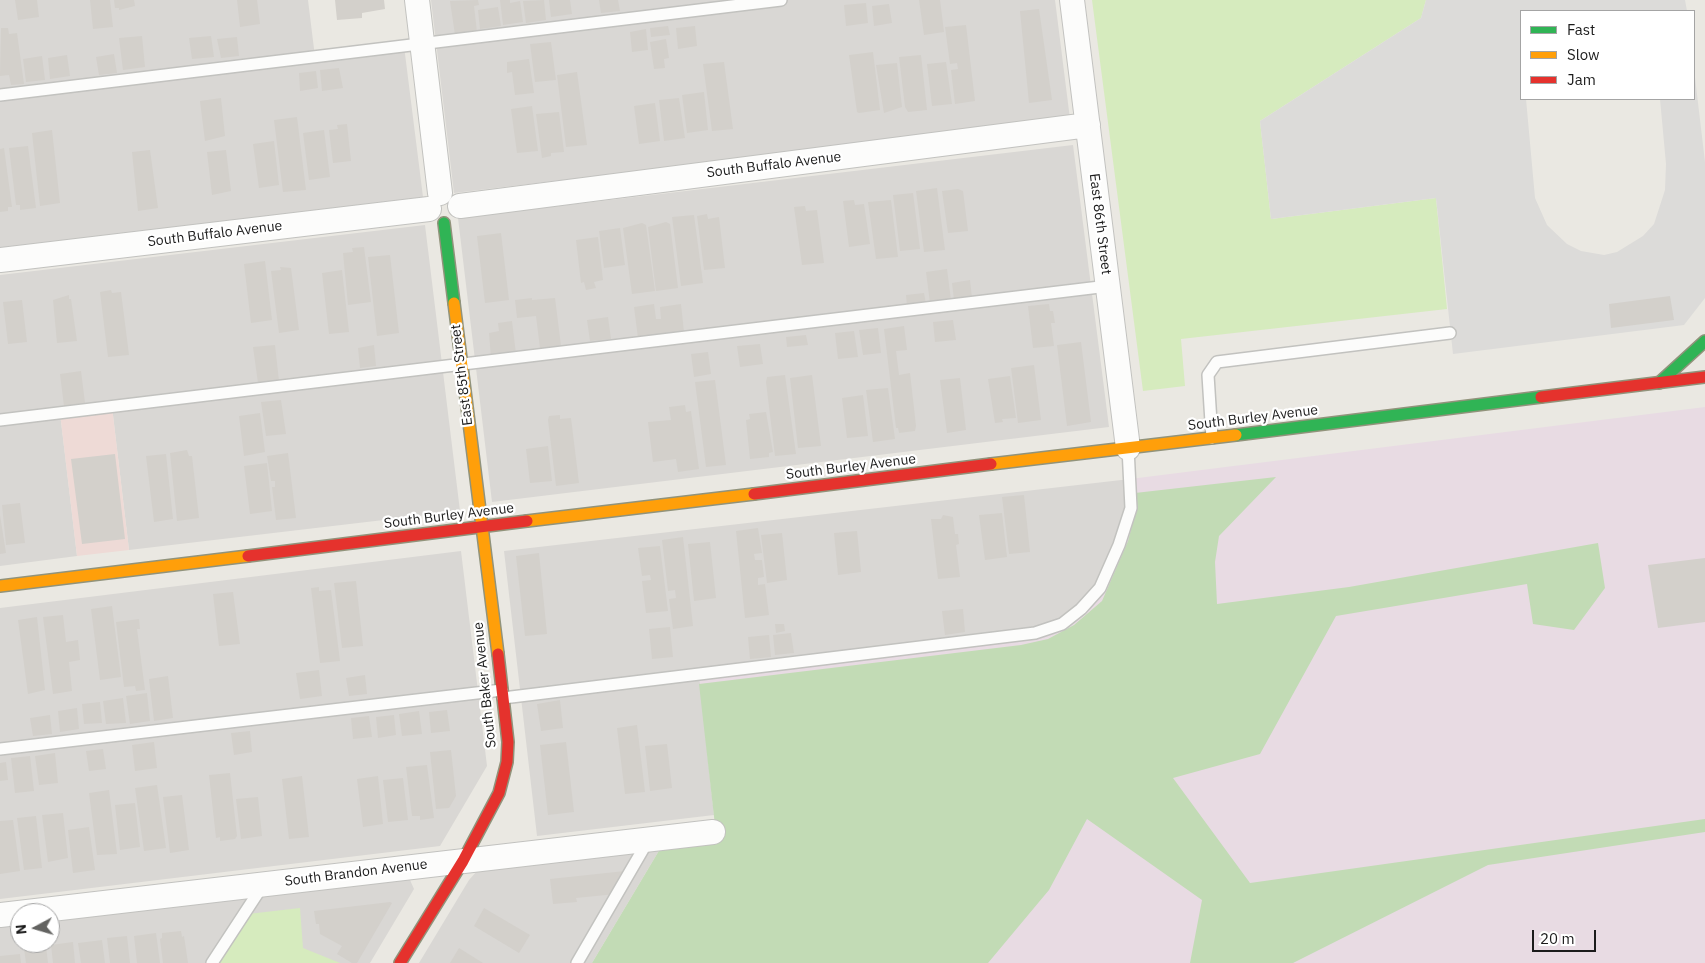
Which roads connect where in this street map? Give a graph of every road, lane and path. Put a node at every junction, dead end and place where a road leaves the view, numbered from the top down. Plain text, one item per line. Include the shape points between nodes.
1 (417, 0) edge
2 (781, 0) edge
3 (1072, 0) edge
4 (422, 44) junction
5 (0, 95) edge
6 (1088, 125) junction
7 (443, 208) junction
8 (0, 260) edge
9 (1108, 286) junction
10 (1450, 333) dead end
11 (1705, 341) edge
12 (461, 364) junction
13 (1705, 377) edge
14 (1659, 384) junction
15 (0, 420) edge
16 (1212, 438) junction
17 (1128, 448) junction
18 (480, 528) junction
19 (0, 586) edge
20 (503, 694) junction
21 (0, 749) edge
22 (713, 832) dead end
23 (649, 839) junction
24 (463, 861) junction
25 (264, 884) junction
26 (0, 915) edge
27 (212, 963) edge
28 (400, 963) edge
29 (577, 963) edge

1 - 4 street, East 85th Street
2 - 4 lane
3 - 6 street, East 86th Street
4 - 5 lane
4 - 7 street, East 85th Street
6 - 7 street, South Buffalo Avenue
6 - 9 street, East 86th Street
7 - 8 street, South Buffalo Avenue
7 - 12 street, East 85th Street
9 - 12 lane
9 - 17 street, East 86th Street
10 - 16 lane via 1217,362 1208,375
11 - 14 street
12 - 15 lane
12 - 18 street, East 85th Street
13 - 14 street, South Burley Avenue
14 - 16 street, South Burley Avenue
16 - 17 street, South Burley Avenue
17 - 18 street, South Burley Avenue
17 - 20 lane via 1131,508 1120,545 1100,588 1062,624 1035,634
18 - 19 street, South Burley Avenue
18 - 20 street, South Baker Avenue
20 - 21 lane
20 - 24 street, South Baker Avenue via 508,742 504,778
22 - 23 street, South Brandon Avenue
23 - 24 street, South Brandon Avenue
23 - 29 lane
24 - 25 street, South Brandon Avenue
24 - 28 street, South Baker Avenue
25 - 26 street, South Brandon Avenue
25 - 27 lane

